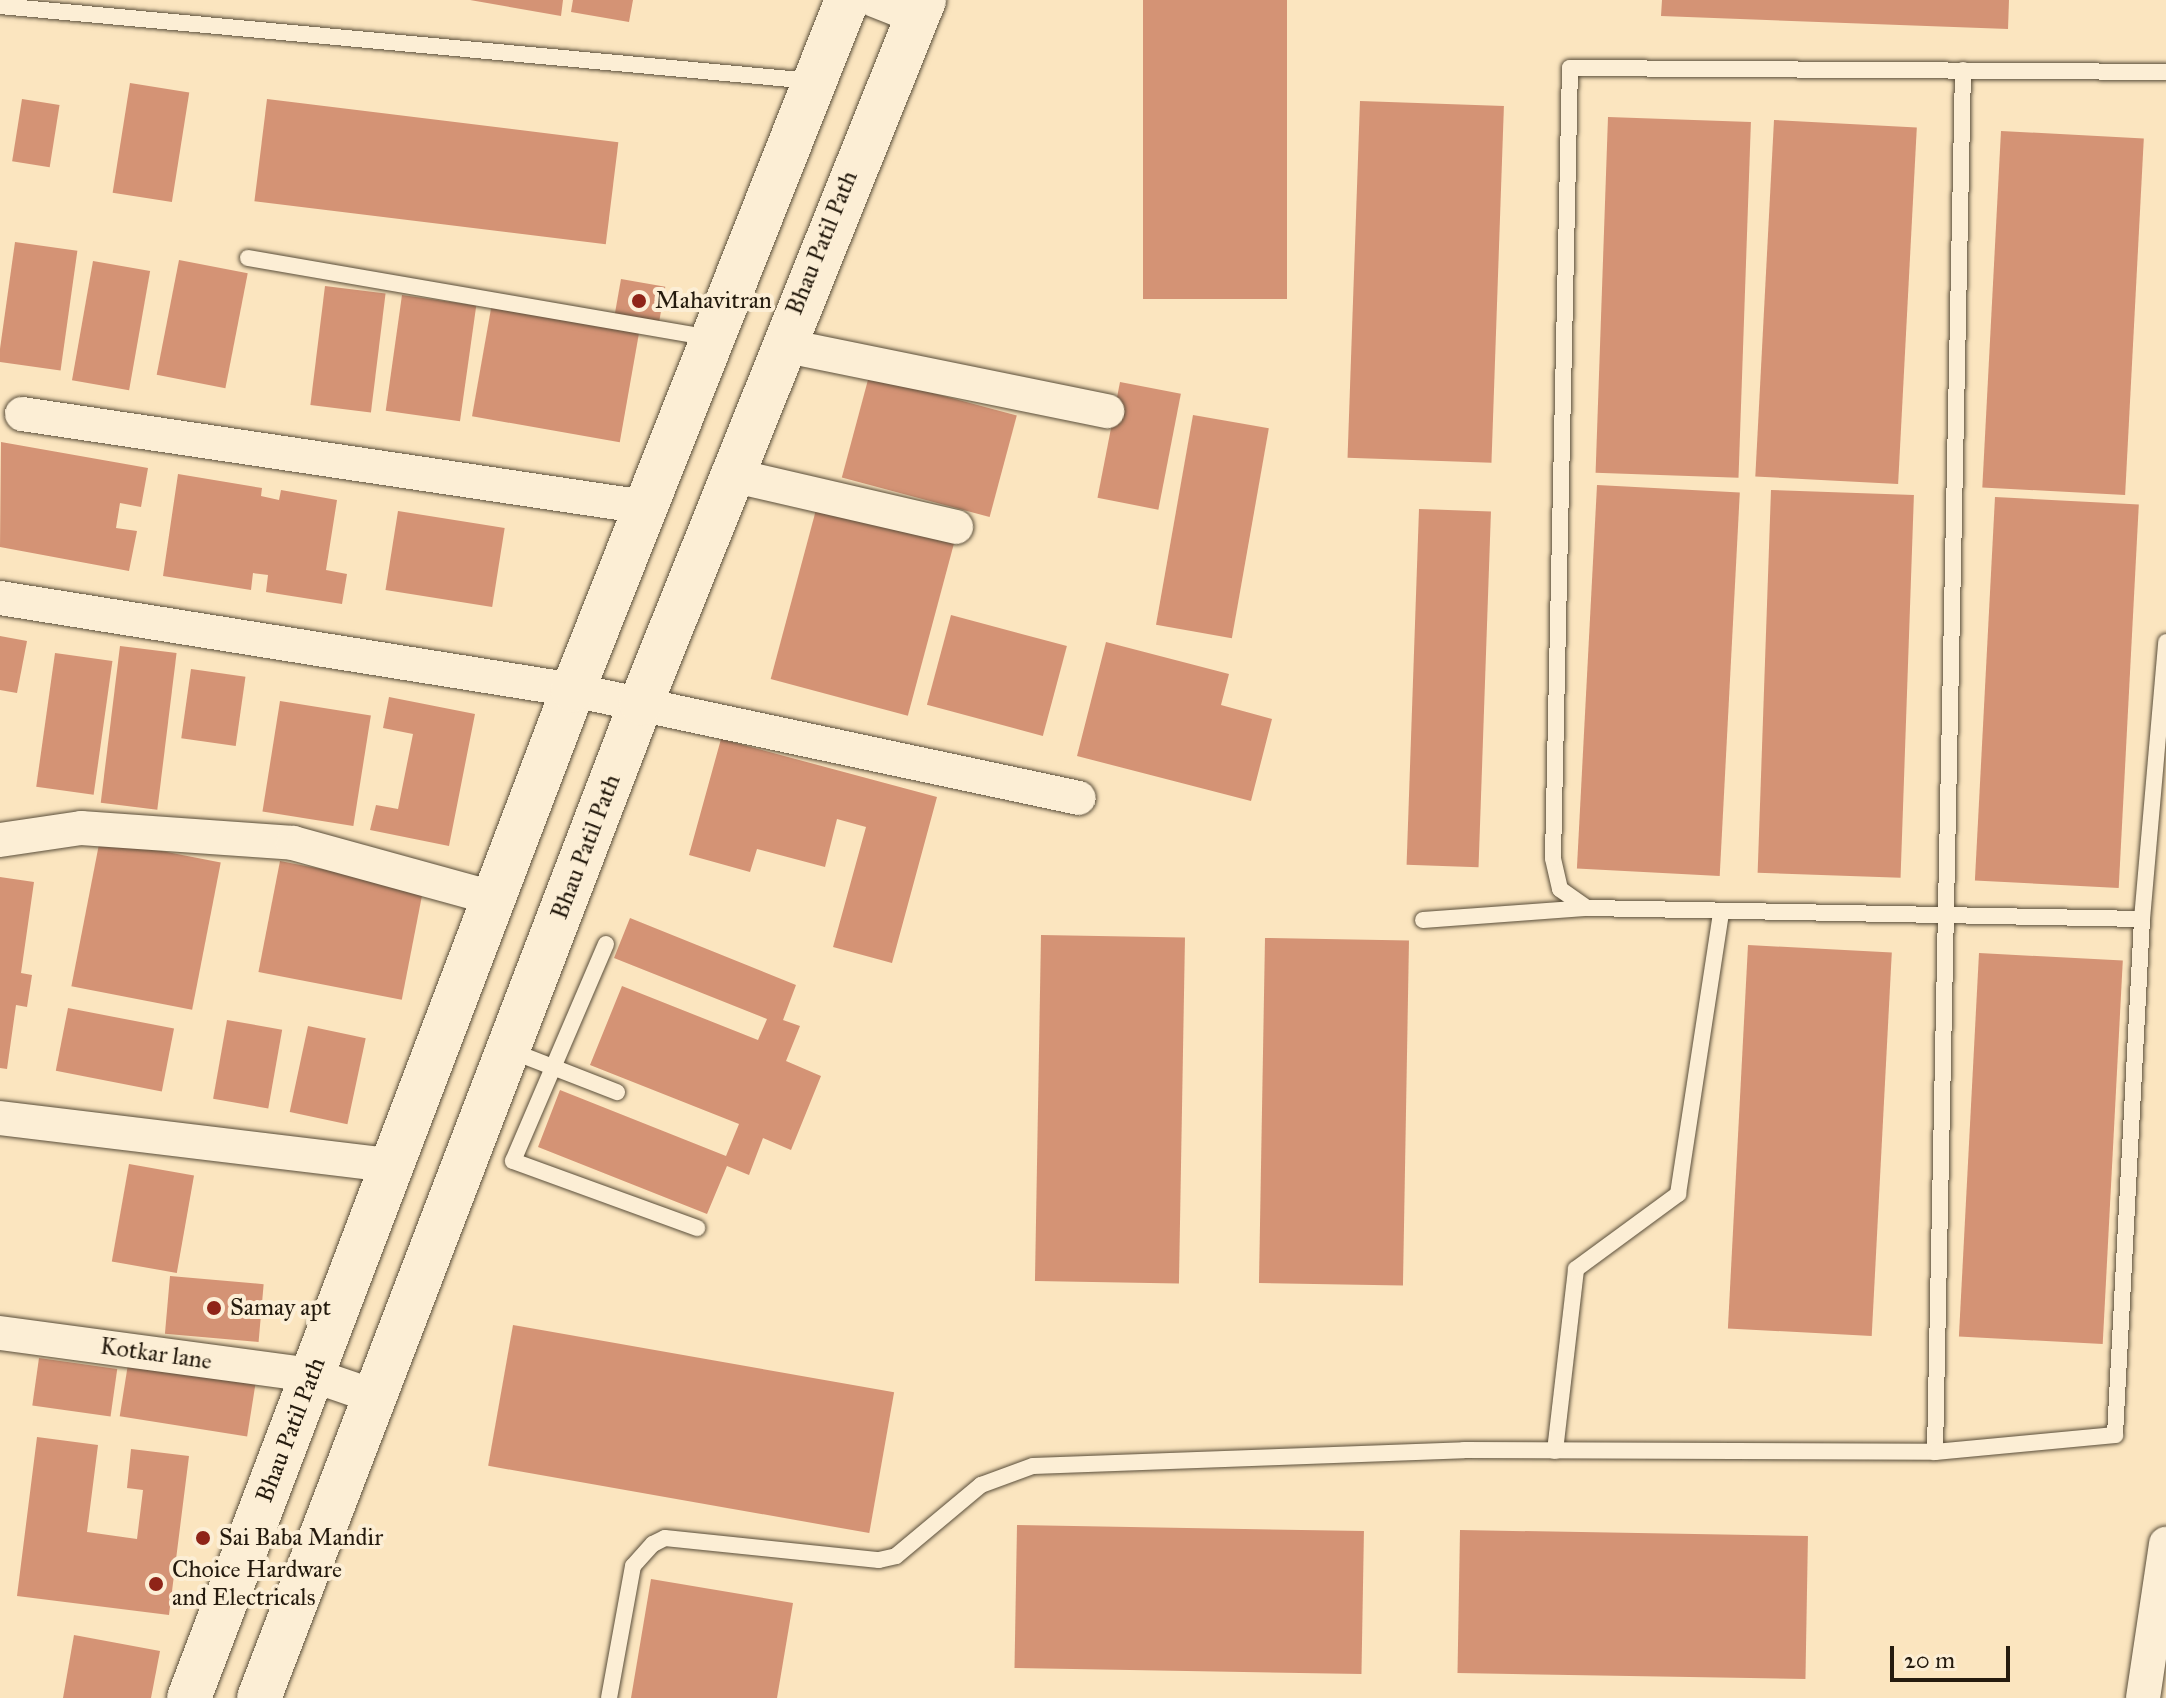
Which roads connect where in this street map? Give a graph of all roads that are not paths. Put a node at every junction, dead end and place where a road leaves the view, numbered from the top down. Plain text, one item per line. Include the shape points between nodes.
1 (847, 0) edge
2 (874, 0) edge
3 (0, 6) edge
4 (920, 8) edge
5 (1963, 70) junction
6 (2166, 72) edge
7 (811, 81) junction
8 (248, 258) dead end
9 (711, 338) junction
10 (782, 345) junction
11 (1107, 411) dead end
12 (22, 414) dead end
13 (731, 475) junction
14 (645, 507) junction
15 (956, 527) dead end
16 (0, 598) edge
17 (2166, 642) edge
18 (573, 690) junction
19 (641, 703) junction
20 (1079, 798) dead end
21 (0, 840) edge
22 (492, 898) junction
23 (1587, 908) junction
24 (1721, 912) junction
25 (1946, 919) junction
26 (2142, 919) junction
27 (1423, 920) dead end
28 (606, 944) dead end
29 (508, 1049) junction
30 (556, 1068) junction
31 (617, 1092) dead end
32 (0, 1118) edge
33 (389, 1165) junction
34 (697, 1228) dead end
35 (0, 1333) edge
36 (312, 1375) junction
37 (376, 1397) junction
38 (1555, 1451) junction
39 (1935, 1452) junction
40 (2166, 1544) edge
41 (189, 1698) edge
42 (259, 1698) edge
43 (609, 1698) edge
44 (2143, 1698) edge

1 - 7 main road, Bhau Patil Path
2 - 4 street
3 - 7 lane
4 - 10 main road, Bhau Patil Path
5 - 6 lane
5 - 23 lane via 1570,68 1553,858 1560,889
5 - 25 lane
7 - 9 main road, Bhau Patil Path
8 - 9 lane
9 - 14 main road, Bhau Patil Path
10 - 11 street
10 - 13 main road, Bhau Patil Path
12 - 14 street
13 - 15 street
13 - 19 main road, Bhau Patil Path
14 - 18 main road, Bhau Patil Path
16 - 18 street
17 - 26 lane
18 - 19 street
18 - 22 main road, Bhau Patil Path
19 - 20 street
19 - 29 main road, Bhau Patil Path
21 - 22 street via 81,828 293,843
22 - 33 main road, Bhau Patil Path
23 - 24 lane
23 - 27 lane
24 - 25 lane
24 - 38 lane via 1678,1194 1576,1269
25 - 26 lane
25 - 39 lane
26 - 39 lane via 2115,1435
28 - 30 lane
29 - 30 lane
29 - 37 main road, Bhau Patil Path
30 - 31 lane
30 - 34 lane via 513,1161
32 - 33 street
33 - 36 main road, Bhau Patil Path
35 - 36 street, Kotkar lane
36 - 37 street, Kotkar lane
36 - 41 main road, Bhau Patil Path
37 - 42 main road, Bhau Patil Path
38 - 39 lane
38 - 43 lane via 1033,1466 981,1485 896,1556 879,1560 665,1538 633,1566
40 - 44 street

